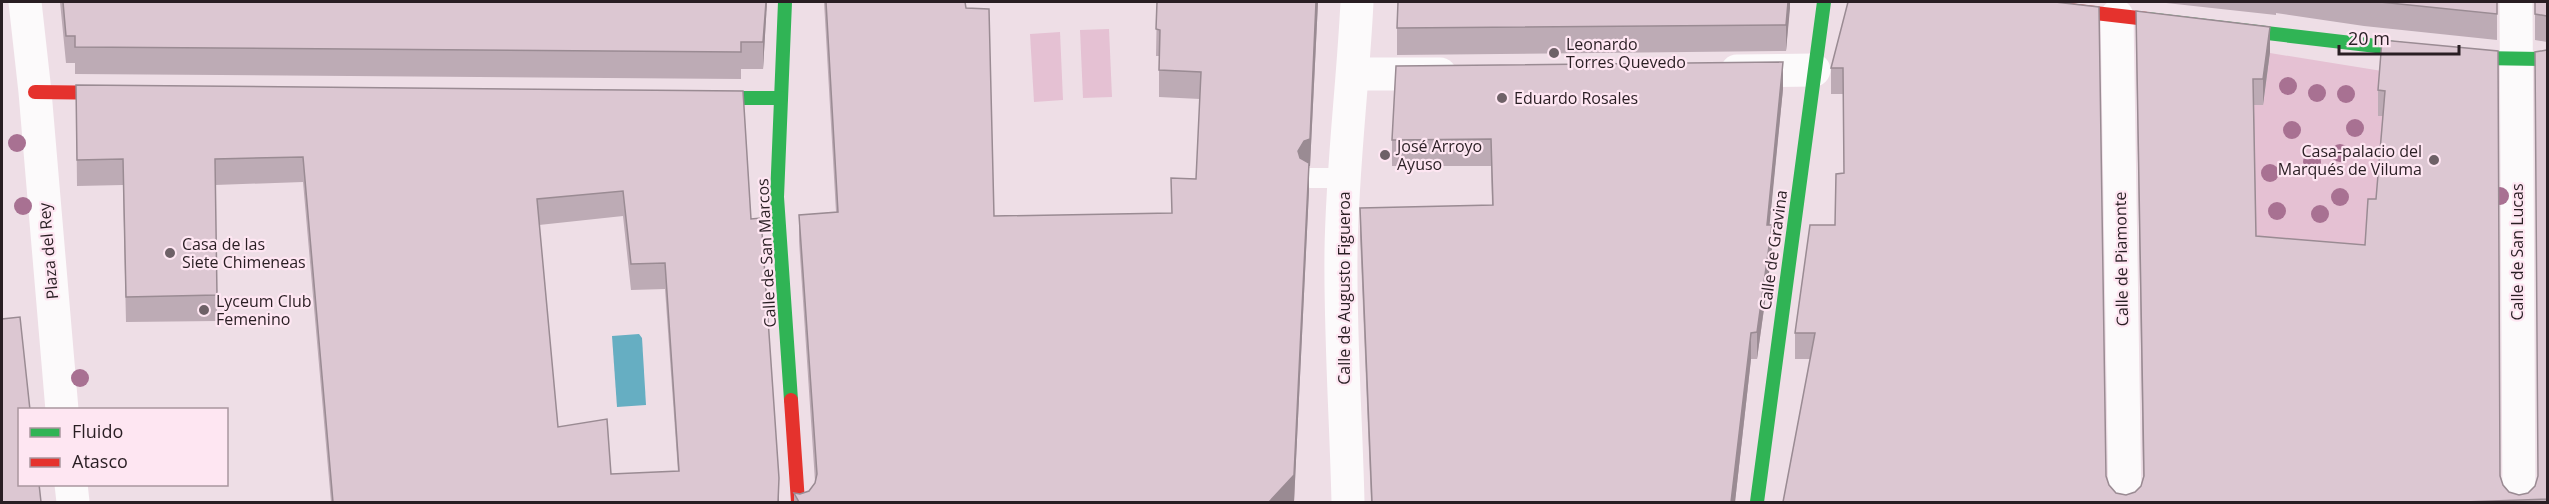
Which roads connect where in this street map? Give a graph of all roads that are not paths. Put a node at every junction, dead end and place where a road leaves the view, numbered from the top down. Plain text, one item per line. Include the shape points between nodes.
1 (25, 2) edge
2 (785, 2) edge
3 (1357, 2) edge
4 (1824, 2) edge
5 (1999, 2) edge
6 (2516, 2) edge
7 (2117, 16) junction
8 (2516, 58) junction
9 (2547, 59) edge
10 (1814, 70) junction
11 (1707, 71) edge
12 (1471, 73) edge
13 (1353, 74) junction
14 (35, 92) junction
15 (130, 93) edge
16 (687, 98) edge
17 (781, 98) junction
18 (1310, 178) edge
19 (1344, 178) junction
20 (63, 408) edge
21 (71, 486) edge
22 (73, 502) edge
23 (798, 502) edge
24 (1348, 502) edge
25 (1757, 502) edge
26 (2125, 502) edge
27 (2519, 502) edge

1 - 14 street, Plaza del Rey
2 - 17 street, Calle de San Marcos
3 - 13 street, Calle de Augusto Figueroa
4 - 10 street, Calle de Gravina
5 - 7 street
6 - 8 street, Calle de San Lucas
7 - 8 street via 2479,58
7 - 26 street, Calle de Piamonte
8 - 9 street
8 - 27 street, Calle de San Lucas
10 - 11 street
10 - 25 street, Calle de Gravina
12 - 13 street
13 - 19 street, Calle de Augusto Figueroa
14 - 15 street
14 - 20 street, Plaza del Rey
16 - 17 street
17 - 23 street, Calle de San Marcos via 777,197
18 - 19 lane
19 - 24 street, Calle de Augusto Figueroa via 1341,253
21 - 22 street

